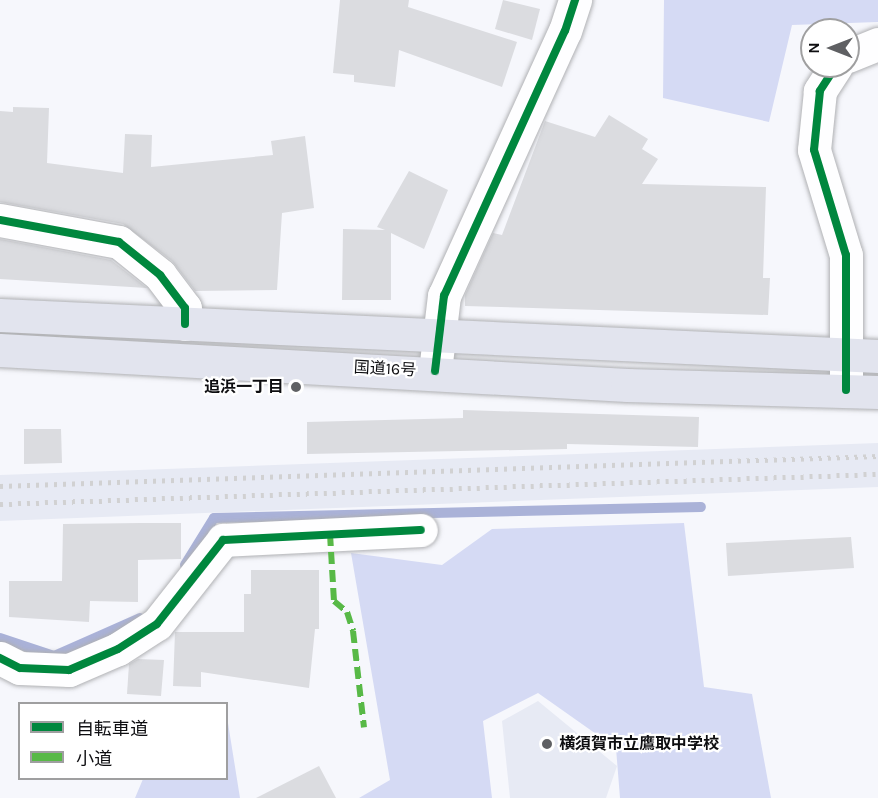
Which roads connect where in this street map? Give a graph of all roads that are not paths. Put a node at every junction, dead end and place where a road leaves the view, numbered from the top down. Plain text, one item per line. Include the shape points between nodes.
1 (575, 0) edge
2 (878, 44) edge
3 (860, 51) edge
4 (828, 78) edge
5 (0, 220) edge
6 (0, 315) edge
7 (185, 324) junction
8 (437, 337) junction
9 (0, 350) edge
10 (863, 356) edge
11 (435, 371) junction
12 (862, 391) edge
13 (421, 530) dead end
14 (0, 658) edge

1 - 8 street via 565,31 444,296
2 - 3 street
4 - 10 street via 820,91 814,150 846,255
5 - 7 street via 119,242 160,275 185,308
6 - 7 highway
7 - 8 highway
8 - 10 highway
8 - 11 street
9 - 11 highway, 国道16号
10 - 12 street
11 - 12 highway, 国道16号 via 627,385
13 - 14 street via 223,540 157,624 118,649 69,670 20,668

